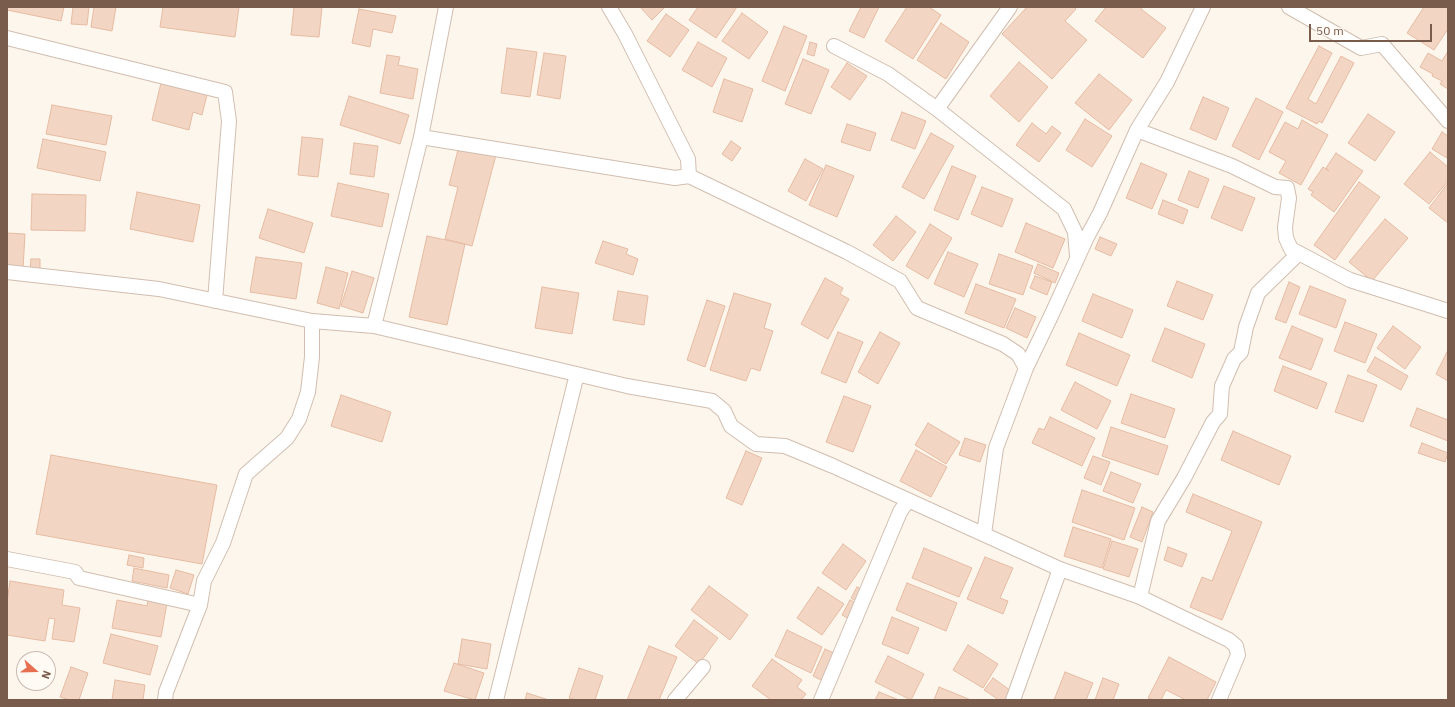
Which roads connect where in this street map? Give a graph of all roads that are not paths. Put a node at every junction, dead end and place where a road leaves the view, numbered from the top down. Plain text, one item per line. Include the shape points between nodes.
1 (446, 7) edge
2 (609, 7) edge
3 (1010, 7) edge
4 (1203, 7) edge
5 (1289, 7) edge
6 (7, 38) edge
7 (834, 46) dead end
8 (936, 109) junction
9 (1448, 121) edge
10 (1136, 130) junction
11 (421, 137) junction
12 (689, 176) junction
13 (1300, 253) junction
14 (1078, 259) junction
15 (7, 272) edge
16 (215, 301) junction
17 (1448, 311) edge
18 (312, 321) junction
19 (374, 326) junction
20 (1026, 368) junction
21 (577, 374) junction
22 (908, 500) junction
23 (984, 534) junction
24 (7, 559) edge
25 (1060, 569) junction
26 (1140, 597) junction
27 (200, 605) junction
28 (703, 667) dead end
29 (165, 700) edge
30 (496, 700) edge
31 (675, 700) edge
32 (821, 700) edge
33 (1013, 700) edge
34 (1219, 700) edge

1 - 11 street
2 - 12 street via 688,159
3 - 8 street
4 - 10 street via 1167,82
5 - 9 street via 1361,48 1382,44
6 - 16 street via 225,92 229,121
7 - 8 street via 888,74
8 - 14 street via 1064,209 1075,232
10 - 13 street via 1232,166 1275,187 1287,188 1289,198 1286,238 1291,248
10 - 14 street
11 - 12 street via 674,178
11 - 19 street
12 - 20 street via 847,252 900,282 916,308 1003,344 1018,354
13 - 17 street via 1350,280
13 - 26 street via 1258,292 1246,327 1241,352 1234,359 1222,386 1220,414 1213,422 1158,521
14 - 20 street
15 - 16 street via 159,289
16 - 18 street
18 - 19 street
18 - 27 street via 312,358 308,392 299,420 287,438 246,474 223,543 204,581
19 - 21 street
20 - 23 street via 996,448
21 - 22 street via 712,401 724,411 731,426 756,444 784,446
21 - 30 street
22 - 23 street
22 - 32 street via 900,512
23 - 25 street
24 - 27 street via 75,572 79,578
25 - 26 street
25 - 33 street
26 - 34 street via 1229,640 1236,646 1238,655
27 - 29 street
28 - 31 street

